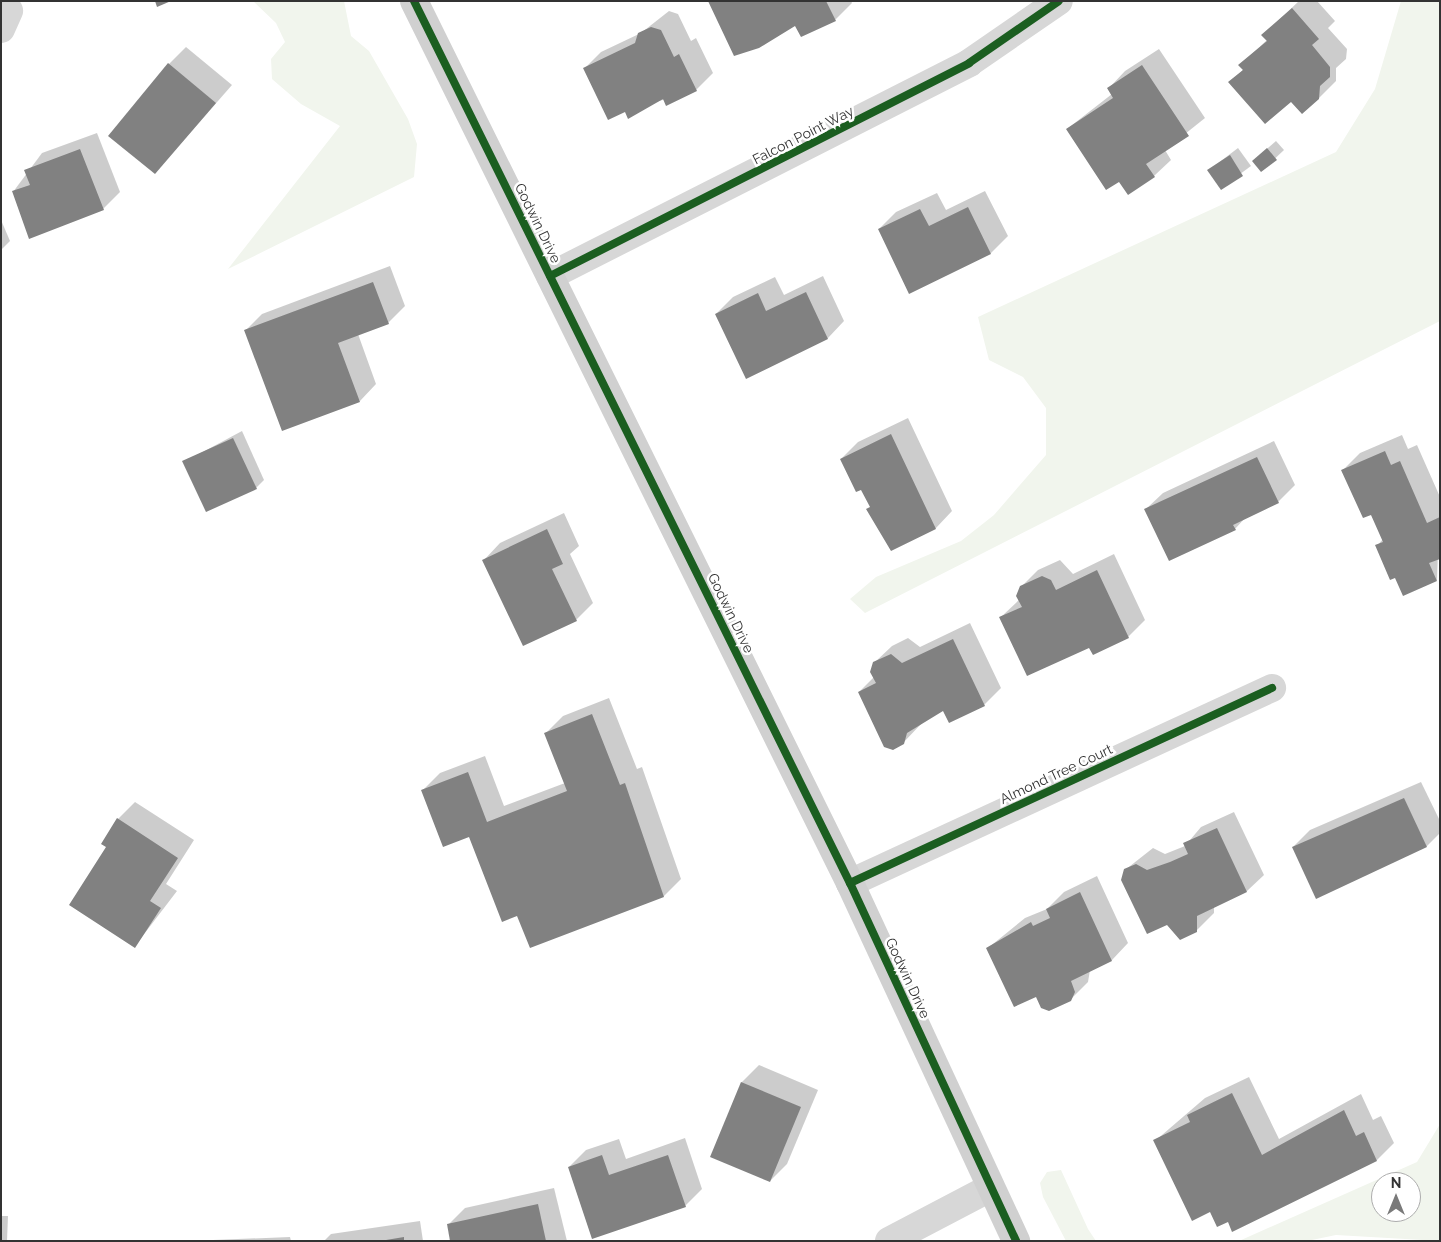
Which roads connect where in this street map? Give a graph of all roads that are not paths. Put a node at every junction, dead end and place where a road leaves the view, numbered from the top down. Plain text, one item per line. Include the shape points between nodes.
1 (414, 1) edge
2 (1059, 1) edge
3 (550, 276) junction
4 (1272, 688) dead end
5 (850, 883) junction
6 (990, 1188) junction
7 (889, 1241) edge
8 (1016, 1241) edge

1 - 3 street, Godwin Drive
2 - 3 street, Falcon Point Way via 969,64
3 - 5 street, Godwin Drive
4 - 5 street, Almond Tree Court
5 - 6 street, Godwin Drive
6 - 7 street
6 - 8 street, Godwin Drive

